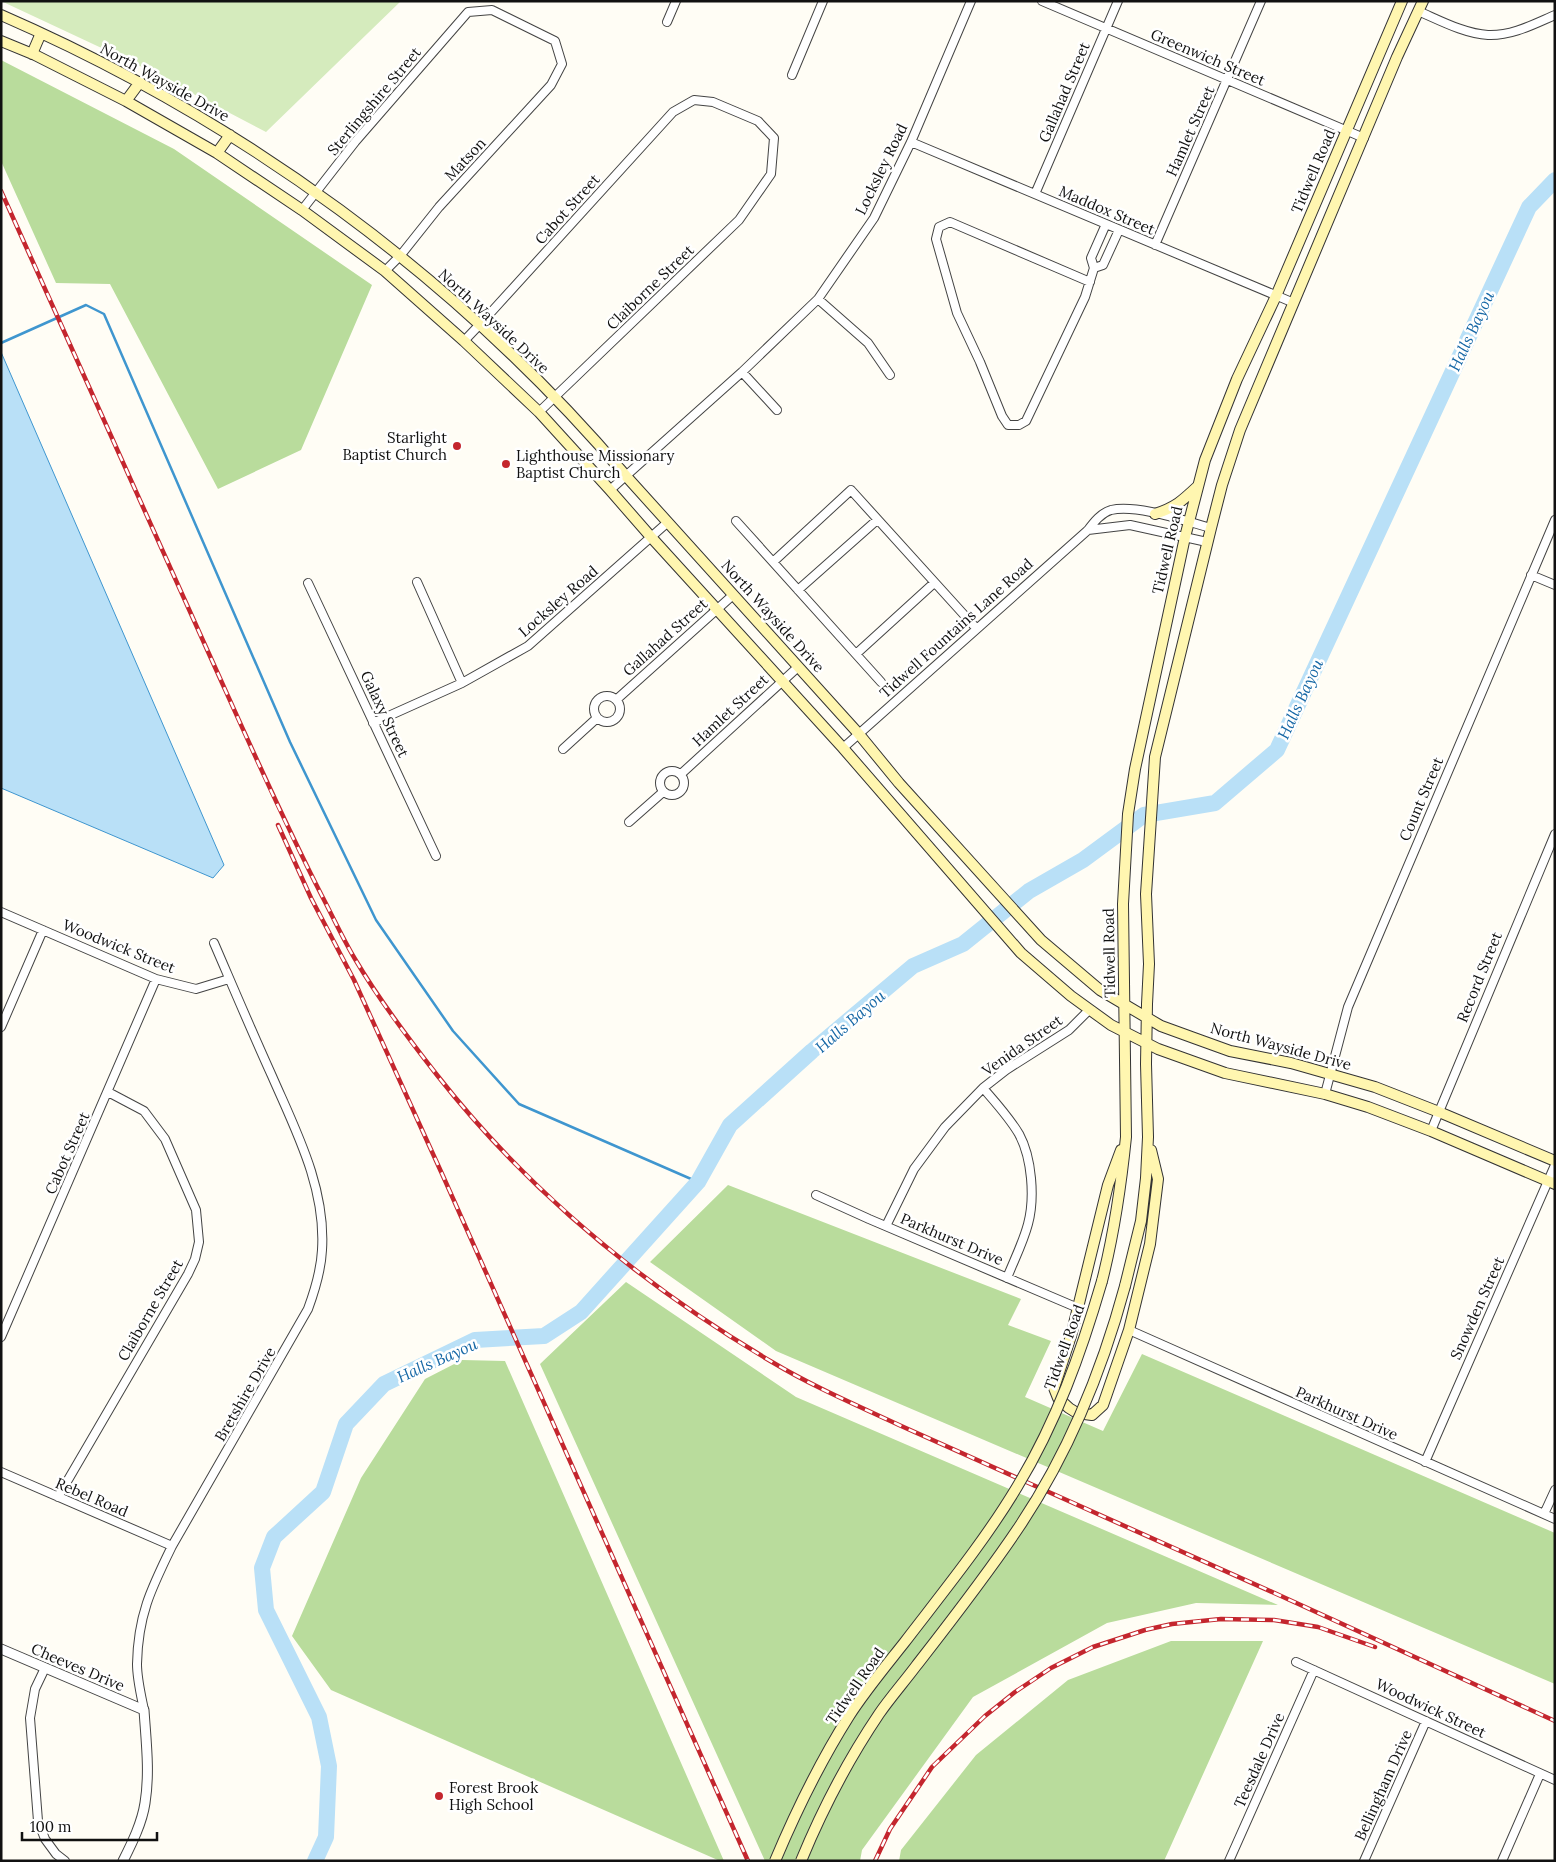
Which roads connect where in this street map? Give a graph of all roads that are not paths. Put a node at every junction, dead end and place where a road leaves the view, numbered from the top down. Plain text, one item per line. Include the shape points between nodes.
1 (676, 1) edge
2 (823, 1) edge
3 (971, 1) edge
4 (1042, 1) edge
5 (1118, 1) edge
6 (1261, 1) edge
7 (1402, 2) edge
8 (1420, 6) edge
9 (1, 15) edge
10 (1555, 15) edge
11 (667, 22) dead end
12 (1107, 29) junction
13 (41, 33) junction
14 (1, 41) edge
15 (32, 54) junction
16 (562, 64) joint
17 (792, 75) dead end
18 (1228, 80) junction
19 (140, 82) junction
20 (694, 100) joint
21 (126, 101) junction
22 (1347, 130) junction
23 (230, 135) junction
24 (1364, 138) junction
25 (911, 142) junction
26 (217, 153) junction
27 (316, 192) junction
28 (1035, 194) junction
29 (302, 210) junction
30 (1106, 224) junction
31 (1119, 230) junction
32 (1155, 245) junction
33 (400, 256) junction
34 (1094, 268) junction
35 (385, 271) junction
36 (1090, 282) junction
37 (1276, 296) junction
38 (818, 299) junction
39 (1294, 303) junction
40 (480, 325) junction
41 (464, 341) junction
42 (742, 372) junction
43 (890, 375) dead end
44 (554, 399) junction
45 (777, 410) dead end
46 (539, 412) junction
47 (626, 476) junction
48 (1199, 485) junction
49 (610, 490) junction
50 (1155, 514) junction
51 (877, 520) junction
52 (1555, 520) edge
53 (736, 521) dead end
54 (668, 522) junction
55 (1188, 522) junction
56 (1211, 528) junction
57 (1088, 530) junction
58 (651, 537) junction
59 (1185, 537) junction
60 (1207, 542) junction
61 (773, 562) junction
62 (1531, 575) junction
63 (417, 582) dead end
64 (308, 583) dead end
65 (934, 583) junction
66 (1555, 585) edge
67 (798, 590) junction
68 (733, 595) junction
69 (716, 610) junction
70 (976, 628) junction
71 (856, 654) junction
72 (798, 667) junction
73 (782, 681) junction
74 (881, 682) dead end
75 (462, 683) junction
76 (616, 700) junction
77 (597, 718) junction
78 (373, 723) junction
79 (858, 734) junction
80 (843, 748) junction
81 (563, 749) dead end
82 (681, 774) junction
83 (663, 792) junction
84 (629, 822) dead end
85 (1555, 834) edge
86 (436, 856) dead end
87 (1, 912) edge
88 (43, 930) junction
89 (214, 943) dead end
90 (229, 979) junction
91 (156, 980) junction
92 (1125, 1004) junction
93 (1090, 1010) junction
94 (1148, 1018) junction
95 (1, 1027) edge
96 (1125, 1032) junction
97 (1146, 1044) junction
98 (1330, 1074) junction
99 (983, 1088) junction
100 (108, 1092) junction
101 (1325, 1094) junction
102 (1439, 1112) junction
103 (1430, 1131) junction
104 (1126, 1137) junction
105 (1148, 1137) junction
106 (1555, 1163) edge
107 (1551, 1183) edge
108 (816, 1195) dead end
109 (886, 1226) junction
110 (1007, 1278) junction
111 (1078, 1308) junction
112 (1129, 1330) junction
113 (1, 1337) edge
114 (1425, 1462) junction
115 (1, 1472) edge
116 (1555, 1490) edge
117 (58, 1497) junction
118 (1544, 1514) junction
119 (1555, 1519) edge
120 (172, 1546) junction
121 (1, 1649) edge
122 (1296, 1662) dead end
123 (45, 1668) junction
124 (1314, 1670) junction
125 (144, 1710) junction
126 (1426, 1721) junction
127 (1540, 1774) junction
128 (1555, 1780) edge
129 (65, 1861) edge
130 (123, 1861) edge
131 (775, 1861) edge
132 (801, 1861) edge
133 (1229, 1861) edge
134 (1364, 1861) edge
135 (1502, 1861) edge

1 - 11 street
2 - 17 street
3 - 25 street, Locksley Road
4 - 12 street, Greenwich Street
5 - 12 street, Gallahad Street
6 - 18 street, Hamlet Street
7 - 8 main road
7 - 22 main road, Tidwell Road
8 - 10 street via 1460,28 1488,35 1532,26
8 - 24 main road
9 - 13 main road, North Wayside Drive
12 - 18 street, Greenwich Street
12 - 28 street, Gallahad Street
13 - 15 main road
13 - 19 main road, North Wayside Drive
14 - 15 main road
15 - 21 main road
16 - 27 street, Sterlingshire Street via 555,41 492,10 468,12
16 - 33 street, Matson via 551,85 439,207
18 - 22 street, Greenwich Street
18 - 32 street, Hamlet Street
19 - 21 main road
19 - 23 main road, North Wayside Drive
20 - 40 street, Cabot Street via 673,112
20 - 44 street, Claiborne Street via 713,102 758,121 774,138 771,174 739,220
21 - 26 main road
22 - 24 street, Greenwich Street
22 - 37 main road, Tidwell Road
23 - 26 main road
23 - 27 main road, North Wayside Drive
24 - 39 main road
25 - 28 street, Maddox Street
25 - 38 street, Locksley Road via 874,218
26 - 29 main road
27 - 29 street, Sterlingshire Street
27 - 33 main road, North Wayside Drive
28 - 30 street, Maddox Street
29 - 35 main road
30 - 31 street, Maddox Street
30 - 34 street via 1091,258
31 - 32 street, Maddox Street
31 - 34 street via 1103,265
32 - 37 street, Maddox Street
33 - 35 street, Matson
33 - 40 main road, North Wayside Drive
34 - 36 street
35 - 41 main road
36 - 36 street via 1086,297 1026,421 1008,425 957,313 936,239 940,227 950,222
37 - 39 street, Maddox Street
37 - 48 main road, Tidwell Road via 1238,379 1205,460
38 - 42 street, Locksley Road
38 - 43 street via 868,342
39 - 56 main road via 1240,430
40 - 41 street, Cabot Street
40 - 44 main road, North Wayside Drive
41 - 46 main road
42 - 45 street
42 - 47 street, Locksley Road
44 - 46 street, Claiborne Street
44 - 47 main road, North Wayside Drive
46 - 49 main road
47 - 49 street, Locksley Road
47 - 54 main road, North Wayside Drive
48 - 50 main road via 1171,509
48 - 55 main road, Tidwell Road
49 - 58 main road
50 - 55 street, Tidwell Fountains Lane Road
50 - 57 street, Tidwell Fountains Lane Road via 1139,510 1111,510 1099,517
51 - 61 street via 851,490
51 - 65 street
51 - 67 street
52 - 62 street, Count Street
53 - 61 street
54 - 58 street, Locksley Road
54 - 68 main road, North Wayside Drive
55 - 56 street, Tidwell Fountains Lane Road
55 - 59 main road, Tidwell Road
56 - 60 main road
57 - 59 street via 1130,525
57 - 70 street, Tidwell Fountains Lane Road
58 - 69 main road
58 - 75 street, Locksley Road via 528,646
59 - 60 street
59 - 92 main road, Tidwell Road via 1128,814 1123,904
60 - 94 main road via 1155,756 1146,894
61 - 67 street
62 - 66 street
62 - 98 street, Count Street via 1348,1007
63 - 75 street
64 - 78 street, Galaxy Street
65 - 70 street
65 - 71 street
67 - 71 street
68 - 69 street, Gallahad Street
68 - 72 main road, North Wayside Drive
69 - 73 main road
69 - 76 street, Gallahad Street
70 - 79 street, Tidwell Fountains Lane Road
71 - 74 street
72 - 73 street, Hamlet Street
72 - 79 main road, North Wayside Drive
73 - 80 main road
73 - 82 street, Hamlet Street
75 - 78 street, Locksley Road
76 - 77 street via 606,696 598,699 594,706
76 - 77 street via 620,708 616,718 604,722
77 - 81 street
78 - 86 street, Galaxy Street
79 - 80 street, Tidwell Fountains Lane Road
79 - 92 main road, North Wayside Drive via 1041,940 1100,990
80 - 93 main road via 1021,953
82 - 83 street, Hamlet Street via 684,779 682,789 673,795
82 - 83 street, Hamlet Street via 670,770 665,772 659,782
83 - 84 street, Hamlet Street
85 - 102 street, Record Street
87 - 88 street, Woodwick Street
88 - 91 street, Woodwick Street
88 - 95 street
89 - 90 street, Bretshire Drive
90 - 91 street, Woodwick Street via 196,989
90 - 120 street, Bretshire Drive via 307,1155 319,1197 322,1249 308,1310
91 - 100 street, Cabot Street
92 - 94 main road, North Wayside Drive
92 - 96 main road, Tidwell Road
93 - 96 main road
93 - 99 street, Venida Street via 1069,1030
94 - 97 main road
94 - 98 main road, North Wayside Drive via 1161,1026 1230,1051
96 - 97 main road
96 - 104 main road, Tidwell Road
97 - 101 main road via 1225,1073
97 - 105 main road
98 - 101 street, Count Street
98 - 102 main road, North Wayside Drive via 1375,1087
99 - 109 street, Venida Street via 930,1146 910,1176
99 - 110 street via 1019,1135 1028,1158 1032,1187 1028,1222
100 - 113 street, Cabot Street
100 - 117 street, Claiborne Street via 144,1111 164,1139 196,1210 199,1242 188,1274
101 - 103 main road
102 - 103 street, Record Street
102 - 106 main road, North Wayside Drive
103 - 107 main road
104 - 111 main road via 1108,1185
104 - 131 main road, Tidwell Road, bridge via 1111,1247 1088,1328 1061,1400 1018,1486 962,1568 850,1715 793,1818
105 - 112 main road via 1158,1179 1150,1244
105 - 132 main road, bridge via 1141,1221 1125,1286 1098,1374 1065,1448 1041,1493 988,1572 879,1714 843,1774
106 - 107 street, Snowden Street
107 - 114 street, Snowden Street
108 - 109 street, Parkhurst Drive
109 - 110 street, Parkhurst Drive
110 - 111 street, Parkhurst Drive
111 - 112 main road via 1054,1388 1058,1398 1077,1413 1092,1415 1103,1405
112 - 114 street, Parkhurst Drive
114 - 118 street, Parkhurst Drive
115 - 117 street, Rebel Road
116 - 118 street
117 - 120 street, Rebel Road
118 - 119 street, Parkhurst Drive
120 - 125 street, Bretshire Drive via 141,1619 137,1666
121 - 123 street, Cheeves Drive
122 - 124 street, Woodwick Street
123 - 125 street, Cheeves Drive
123 - 129 street via 36,1689 30,1718 38,1821 45,1839
124 - 126 street, Woodwick Street
124 - 133 street, Teesdale Drive
125 - 130 street, Bretshire Drive via 148,1774 145,1804 135,1837
126 - 127 street, Woodwick Street
126 - 134 street, Bellingham Drive
127 - 128 street, Woodwick Street
127 - 135 street

